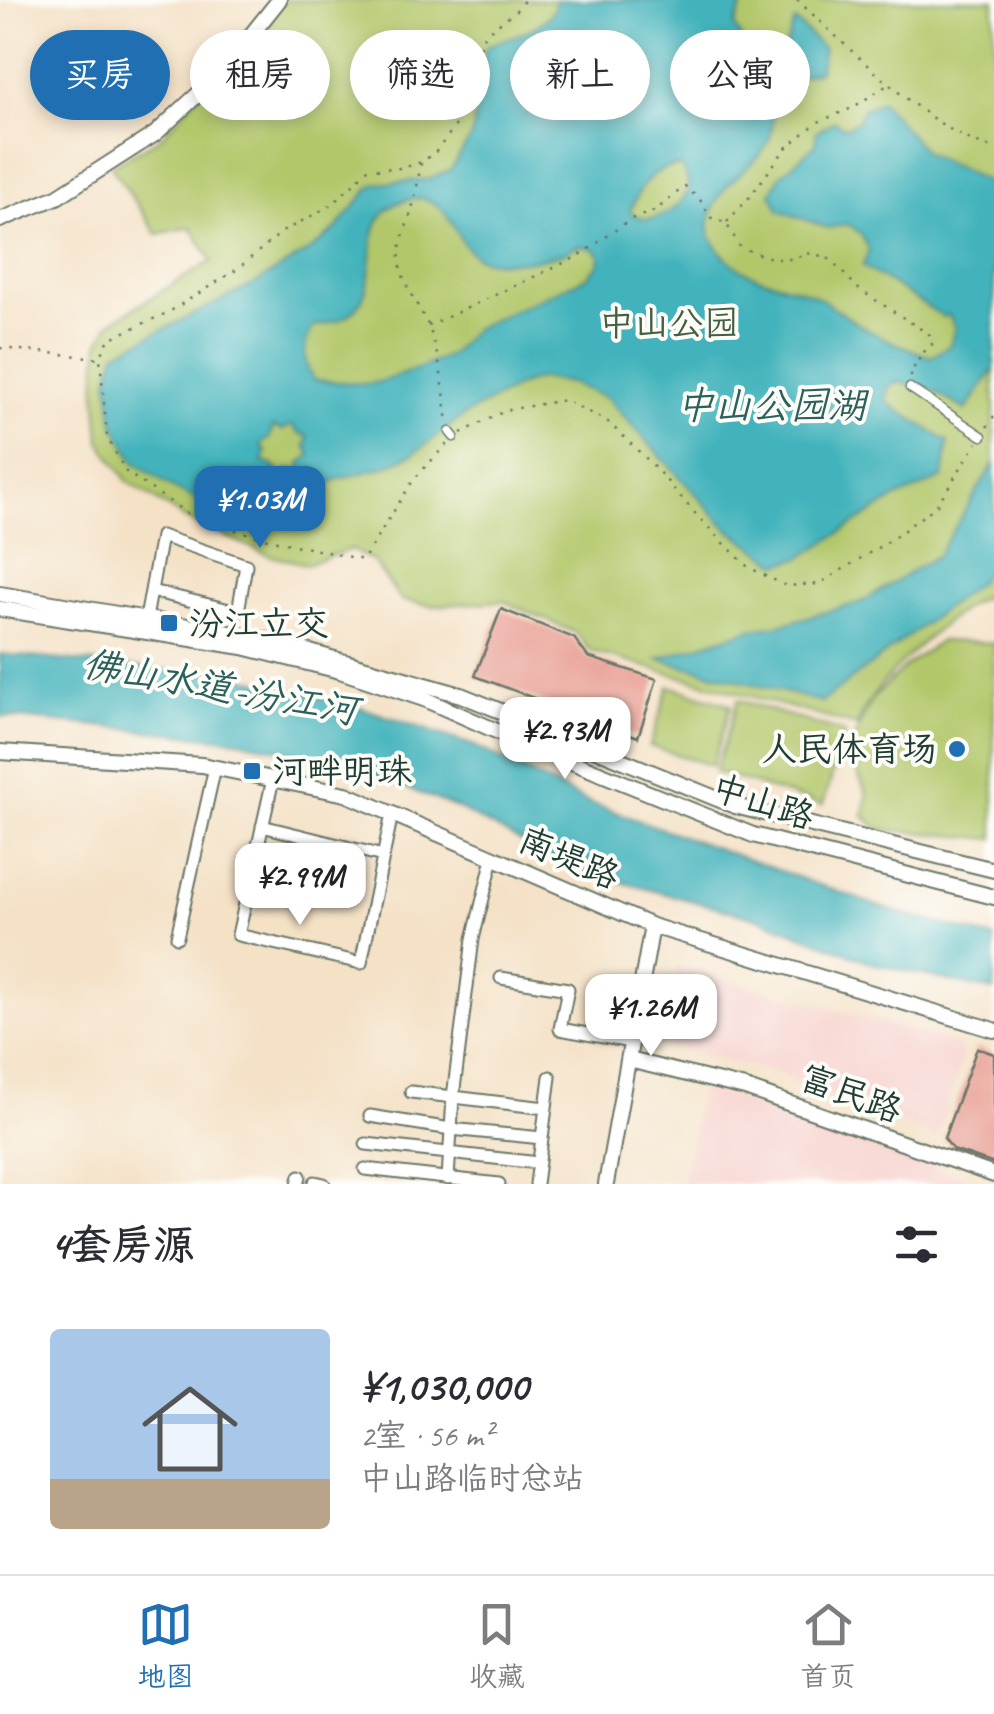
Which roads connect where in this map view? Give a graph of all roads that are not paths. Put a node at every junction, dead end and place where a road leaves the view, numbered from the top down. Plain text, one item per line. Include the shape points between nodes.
1 (279, 0) edge
2 (0, 220) edge
3 (910, 388) road end
4 (982, 436) road end
5 (151, 590) junction
6 (0, 594) edge
7 (0, 608) edge
8 (144, 626) junction
9 (0, 752) edge
10 (215, 768) junction
11 (273, 780) junction
12 (392, 814) junction
13 (262, 826) junction
14 (383, 856) junction
15 (493, 858) junction
16 (994, 870) edge
17 (994, 897) edge
18 (652, 926) junction
19 (177, 937) dead end
20 (502, 978) dead end
21 (994, 1030) edge
22 (632, 1042) junction
23 (628, 1060) junction
24 (550, 1077) dead end
25 (410, 1092) dead end
26 (454, 1097) junction
27 (546, 1108) junction
28 (370, 1116) dead end
29 (451, 1128) junction
30 (542, 1138) junction
31 (366, 1144) dead end
32 (450, 1152) junction
33 (539, 1162) junction
34 (365, 1169) dead end
35 (994, 1176) edge
36 (448, 1179) junction
37 (499, 1184) edge
38 (536, 1184) edge
39 (606, 1184) edge

1 - 2 street via 220,74 154,134 56,197
3 - 4 street
5 - 5 street via 238,612 246,566 161,536
5 - 8 street
6 - 8 street, 中山路
7 - 8 street, 中山路
8 - 16 street, 中山路 via 264,639 462,694 735,806
8 - 17 street, 中山路 via 340,671 754,835
9 - 10 street, 南堤路
10 - 11 street, 南堤路
10 - 19 street
11 - 12 street, 南堤路 via 346,794
11 - 13 street
12 - 14 street
12 - 15 street, 南堤路
13 - 14 street
13 - 14 street via 238,935 361,963
15 - 18 street, 南堤路
15 - 26 street via 473,939
18 - 21 street, 南堤路
18 - 22 street
20 - 22 street via 568,988 560,1030
22 - 23 street
23 - 35 street, 富民路 via 745,1088
23 - 39 street
24 - 27 street
25 - 26 street
26 - 27 street
26 - 29 street
27 - 30 street
28 - 29 street
29 - 30 street
29 - 32 street
30 - 33 street
31 - 32 street
32 - 33 street
32 - 36 street
33 - 38 street
34 - 36 street
36 - 37 street

